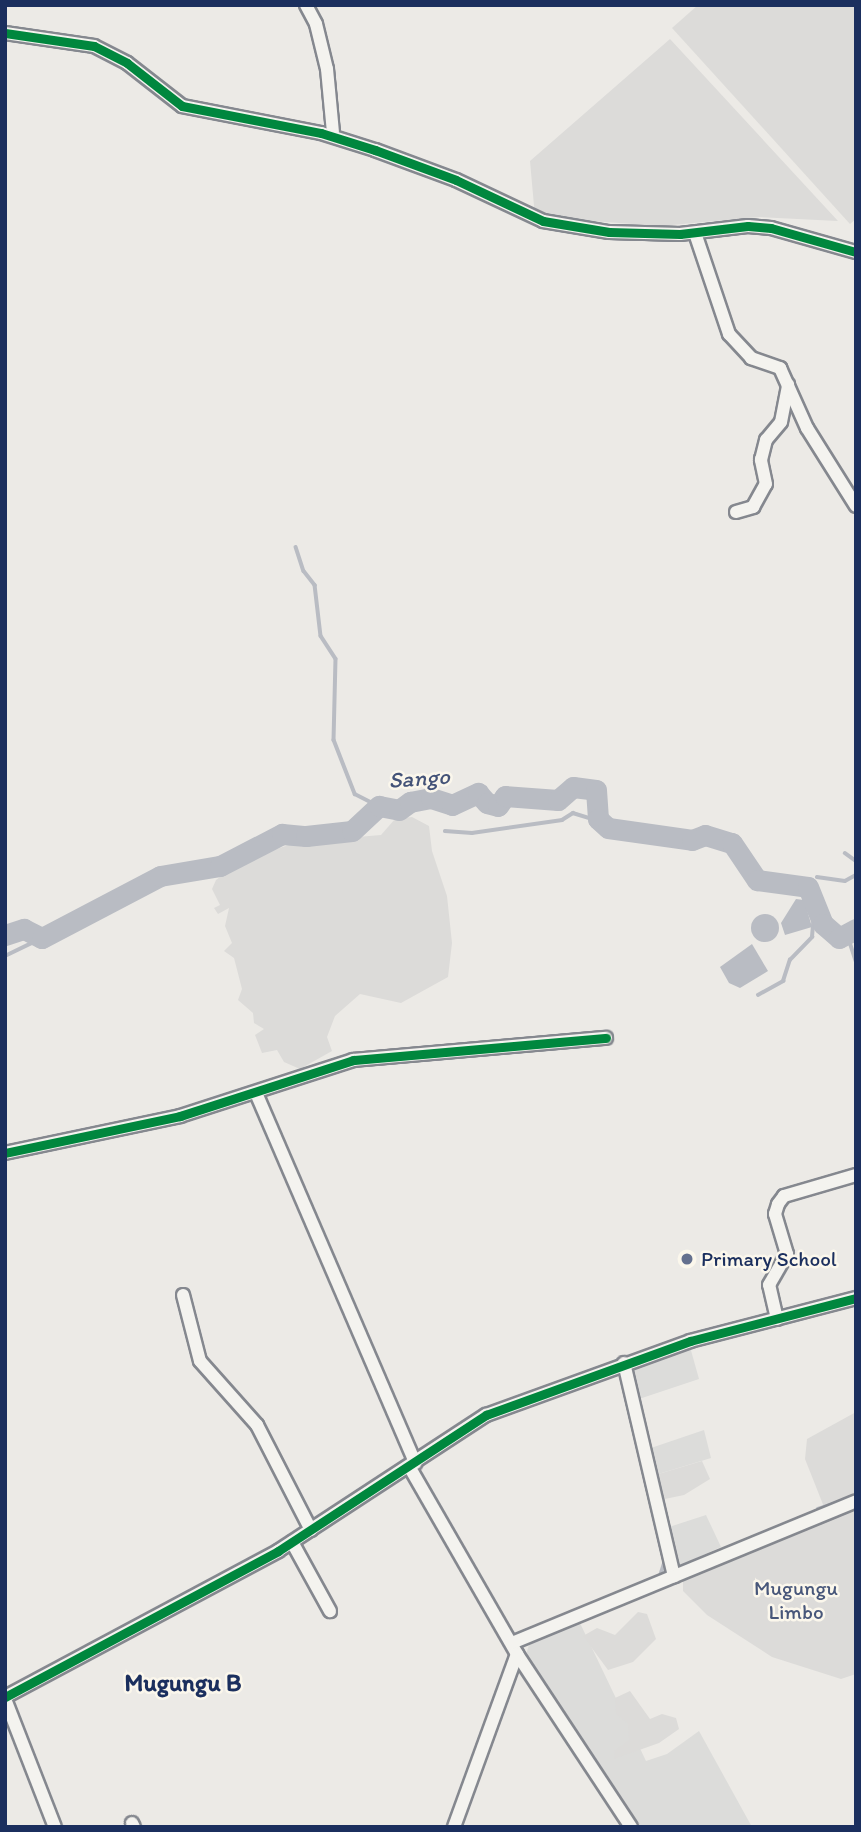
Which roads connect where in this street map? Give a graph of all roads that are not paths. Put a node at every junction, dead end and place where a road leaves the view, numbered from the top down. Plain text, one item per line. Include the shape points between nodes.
1 (306, 5) edge
2 (5, 33) edge
3 (333, 132) dead end
4 (695, 233) junction
5 (856, 252) edge
6 (788, 385) junction
7 (856, 506) edge
8 (736, 512) dead end
9 (606, 1038) dead end
10 (256, 1093) junction
11 (5, 1153) edge
12 (856, 1175) edge
13 (183, 1295) dead end
14 (856, 1298) edge
15 (777, 1319) junction
16 (624, 1363) junction
17 (412, 1466) junction
18 (856, 1501) edge
19 (311, 1530) junction
20 (292, 1542) junction
21 (674, 1576) junction
22 (330, 1611) dead end
23 (514, 1649) junction
24 (5, 1698) edge
25 (55, 1827) edge
26 (454, 1827) edge
27 (631, 1827) edge

1 - 3 street via 316,24 327,69
2 - 4 street via 94,46 127,63 182,106 321,133 375,150 456,180 543,221 609,233
4 - 5 street via 748,226 780,228
4 - 6 street via 729,334 751,358 780,368
6 - 7 street via 807,428
6 - 8 street via 781,422 766,440 761,460 766,484 753,507
9 - 10 street via 353,1060
10 - 11 street via 180,1116
10 - 17 street
12 - 15 street via 785,1196 778,1204 775,1213 787,1254 769,1285
13 - 19 street via 200,1361 257,1425
14 - 15 street
15 - 16 street
16 - 17 street via 486,1415
16 - 21 street
17 - 19 street
17 - 23 street
18 - 21 street
19 - 20 street
20 - 22 street
20 - 24 street
21 - 23 street
23 - 26 street
23 - 27 street
24 - 25 street

